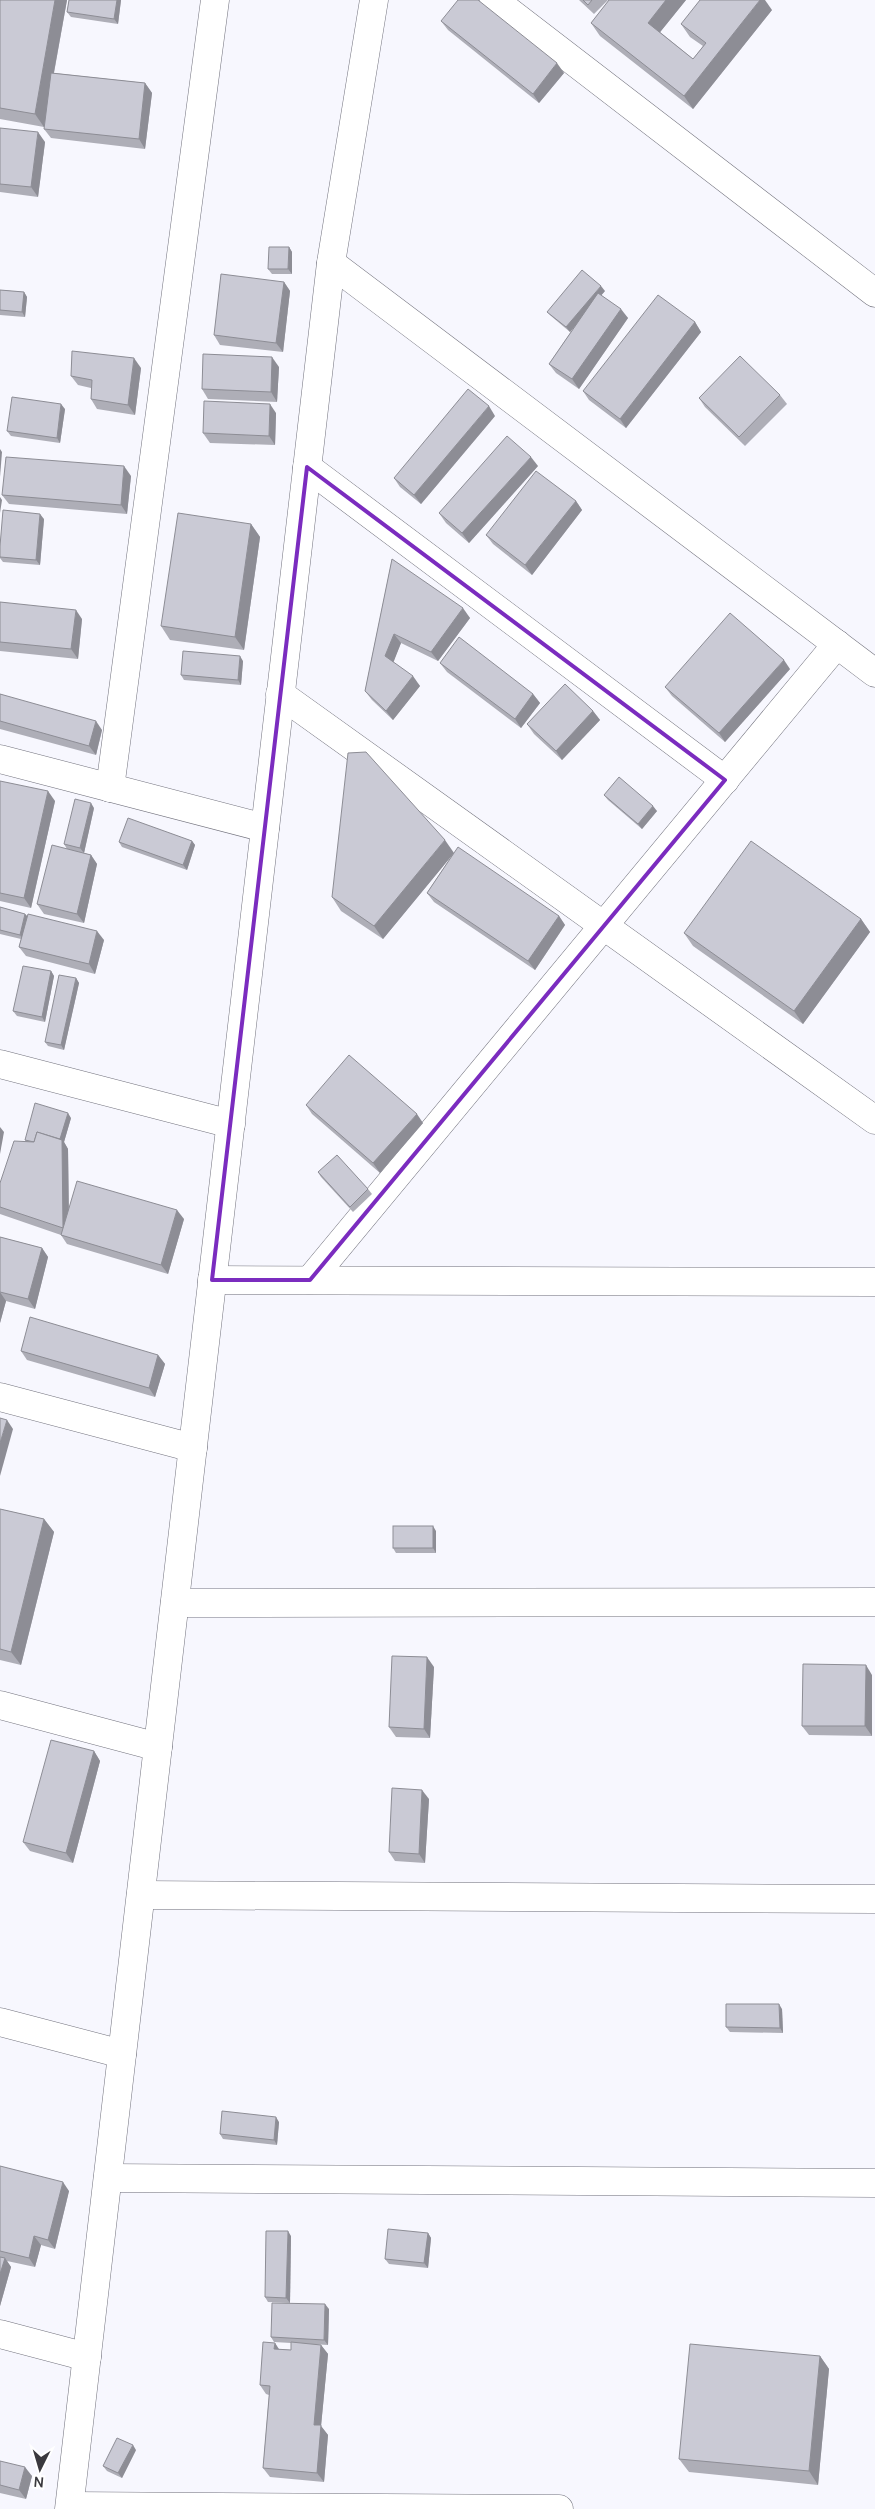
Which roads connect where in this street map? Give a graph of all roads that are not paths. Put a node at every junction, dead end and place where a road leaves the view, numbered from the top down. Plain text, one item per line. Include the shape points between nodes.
1 (215, 0) edge
2 (374, 0) edge
3 (494, 0) edge
4 (331, 263) junction
5 (875, 293) edge
6 (307, 467) junction
7 (836, 644) junction
8 (875, 674) edge
9 (280, 694) junction
10 (0, 759) edge
11 (725, 780) junction
12 (110, 788) junction
13 (265, 828) junction
14 (604, 925) junction
15 (0, 1064) edge
16 (875, 1120) edge
17 (231, 1124) junction
18 (212, 1280) junction
19 (310, 1280) junction
20 (875, 1282) edge
21 (0, 1397) edge
22 (193, 1448) junction
23 (875, 1602) edge
24 (175, 1603) junction
25 (0, 1705) edge
26 (158, 1747) junction
27 (140, 1895) junction
28 (875, 1899) edge
29 (0, 2022) edge
30 (122, 2054) junction
31 (108, 2178) junction
32 (875, 2183) edge
33 (0, 2334) edge
34 (87, 2358) junction
35 (70, 2508) edge
36 (559, 2509) edge

1 - 12 street
2 - 4 street
3 - 5 street
4 - 6 street
4 - 7 street
6 - 9 street
6 - 11 street
7 - 8 street
7 - 11 street
9 - 13 street
9 - 14 street
10 - 12 street
11 - 14 street
12 - 13 street
13 - 17 street
14 - 16 street
14 - 19 street
15 - 17 street
17 - 18 street
18 - 19 street
18 - 22 street
19 - 20 street
21 - 22 street
22 - 24 street
23 - 24 street
24 - 26 street
25 - 26 street
26 - 27 street
27 - 28 street
27 - 30 street
29 - 30 street
30 - 31 street
31 - 32 street
31 - 34 street
33 - 34 street
34 - 35 street
35 - 36 street

